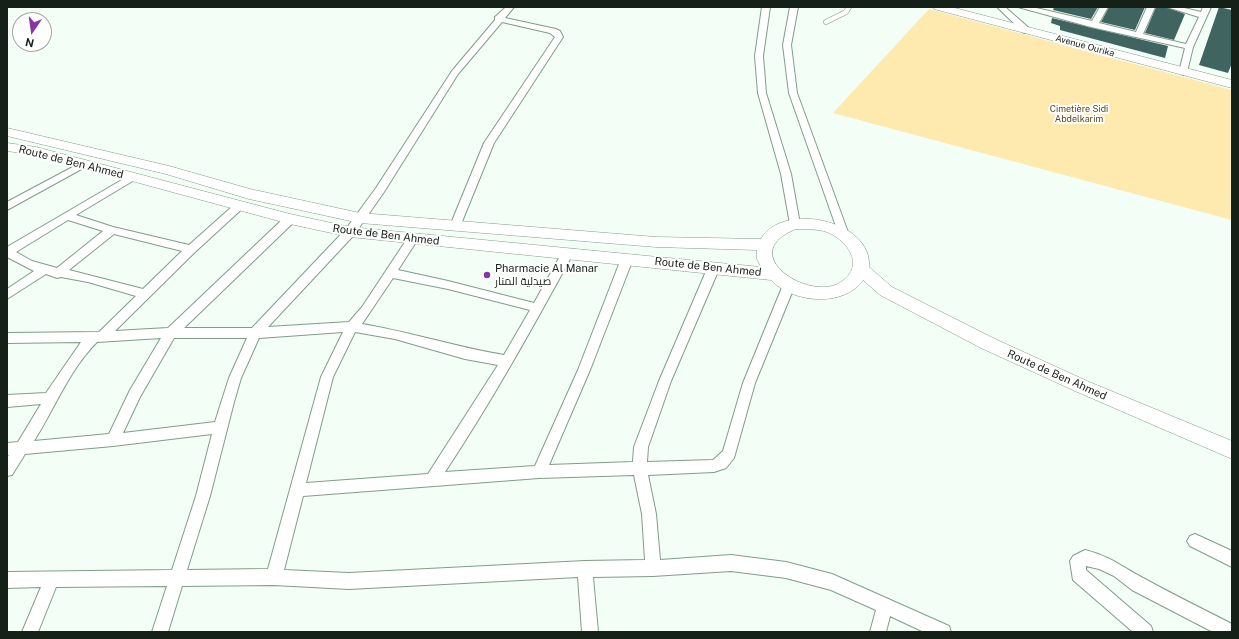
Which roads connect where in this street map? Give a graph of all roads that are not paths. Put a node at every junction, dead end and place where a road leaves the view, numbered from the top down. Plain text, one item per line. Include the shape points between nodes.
1 (510, 7) edge
2 (766, 7) edge
3 (794, 7) edge
4 (849, 7) edge
5 (938, 7) edge
6 (957, 7) edge
7 (1001, 7) edge
8 (1022, 7) edge
9 (1057, 7) edge
10 (1104, 7) edge
11 (1151, 7) edge
12 (1171, 7) edge
13 (1207, 7) edge
14 (1051, 14) junction
15 (1202, 15) junction
16 (498, 19) junction
17 (826, 22) dead end
18 (1017, 22) junction
19 (1094, 24) junction
20 (1027, 31) junction
21 (1139, 34) junction
22 (1189, 47) junction
23 (1184, 69) junction
24 (1232, 77) edge
25 (1232, 84) edge
26 (7, 132) edge
27 (12, 149) edge
28 (84, 164) junction
29 (132, 177) junction
30 (7, 206) edge
31 (239, 206) junction
32 (67, 216) junction
33 (360, 218) junction
34 (290, 219) junction
35 (795, 224) junction
36 (455, 226) junction
37 (112, 230) junction
38 (350, 232) junction
39 (844, 235) junction
40 (414, 239) junction
41 (765, 245) junction
42 (191, 249) junction
43 (7, 252) edge
44 (568, 252) junction
45 (627, 259) junction
46 (714, 269) junction
47 (862, 270) junction
48 (43, 271) junction
49 (390, 273) junction
50 (57, 274) junction
51 (774, 274) junction
52 (789, 285) junction
53 (851, 285) junction
54 (886, 292) junction
55 (145, 294) junction
56 (7, 295) edge
57 (538, 308) junction
58 (352, 327) junction
59 (171, 333) junction
60 (255, 333) junction
61 (98, 337) junction
62 (7, 338) edge
63 (506, 361) junction
64 (50, 398) junction
65 (7, 401) edge
66 (220, 427) junction
67 (114, 440) junction
68 (7, 448) edge
69 (21, 448) junction
70 (1232, 450) edge
71 (640, 468) junction
72 (7, 470) edge
73 (539, 472) junction
74 (432, 480) junction
75 (298, 490) junction
76 (1196, 541) dead end
77 (1232, 559) edge
78 (653, 568) junction
79 (585, 569) junction
80 (177, 577) junction
81 (274, 578) junction
82 (52, 579) junction
83 (7, 580) edge
84 (885, 605) junction
85 (30, 632) edge
86 (160, 632) edge
87 (590, 632) edge
88 (878, 632) edge
89 (943, 632) edge
90 (1145, 632) edge
91 (1230, 632) edge

1 - 16 street
2 - 35 street via 759,56 762,93 786,174
3 - 39 street via 787,45 793,94
4 - 17 lane via 846,12
5 - 20 street, Avenue Ourika
6 - 18 street, Avenue Ourika
7 - 18 street
8 - 14 street
9 - 14 street
10 - 19 street
11 - 21 street
12 - 15 street
13 - 15 street
14 - 19 street
15 - 22 street
16 - 33 street via 455,73
16 - 36 street via 553,31 559,37 489,143
18 - 20 street
18 - 23 street, Avenue Ourika
19 - 21 street
20 - 23 street, Avenue Ourika
21 - 22 street
22 - 23 street
23 - 24 street, Avenue Ourika
23 - 25 street, Avenue Ourika
26 - 33 street, Route de Ben Ahmed via 169,170 249,194
27 - 28 street, Route de Ben Ahmed
28 - 29 street, Route de Ben Ahmed
28 - 30 street
29 - 31 street, Route de Ben Ahmed
29 - 32 street
31 - 34 street, Route de Ben Ahmed
31 - 42 street
32 - 37 street
32 - 43 street
33 - 36 street, Route de Ben Ahmed
33 - 38 street
34 - 38 street, Route de Ben Ahmed
34 - 59 street
35 - 39 street via 829,227
35 - 41 street via 776,231
36 - 41 street, Route de Ben Ahmed via 656,242
37 - 42 street
37 - 50 street
38 - 40 street, Route de Ben Ahmed
38 - 60 street
39 - 47 street via 859,251
40 - 44 street, Route de Ben Ahmed
40 - 49 street
41 - 51 street, Route de Ben Ahmed via 765,259
42 - 55 street
43 - 48 street
44 - 45 street, Route de Ben Ahmed
44 - 57 street
45 - 46 street, Route de Ben Ahmed
45 - 73 street via 584,370
46 - 51 street, Route de Ben Ahmed
46 - 71 street via 665,381 641,447
47 - 53 street
47 - 54 street, Route de Ben Ahmed
48 - 50 street
48 - 56 street
49 - 57 street
49 - 58 street
50 - 55 street via 88,278
51 - 52 street, Route de Ben Ahmed
52 - 53 street, Route de Ben Ahmed via 805,291 822,293 838,291
52 - 71 street via 749,383 733,444 725,459 714,466
53 - 54 street, Route de Ben Ahmed
54 - 70 street, Route de Ben Ahmed via 1008,353
55 - 61 street
57 - 63 street
58 - 60 street
58 - 63 street via 395,334 465,354
58 - 75 street via 327,377
59 - 60 street
59 - 61 street
59 - 67 street via 135,394
60 - 66 street via 235,378
61 - 62 street
61 - 64 street via 82,349
63 - 74 street via 464,434
64 - 65 street
64 - 69 street via 43,415
66 - 67 street
66 - 80 street via 203,496
67 - 69 street
68 - 69 street
69 - 72 street
71 - 73 street
71 - 78 street via 648,514
73 - 74 street
74 - 75 street
75 - 81 street
76 - 77 street
78 - 79 street
78 - 84 street via 731,562 786,570 832,582
79 - 81 street via 378,581
79 - 87 street
80 - 81 street
80 - 82 street
80 - 86 street
82 - 83 street
82 - 85 street
84 - 88 street
84 - 89 street
90 - 91 street via 1079,574 1078,561 1085,558 1101,562

